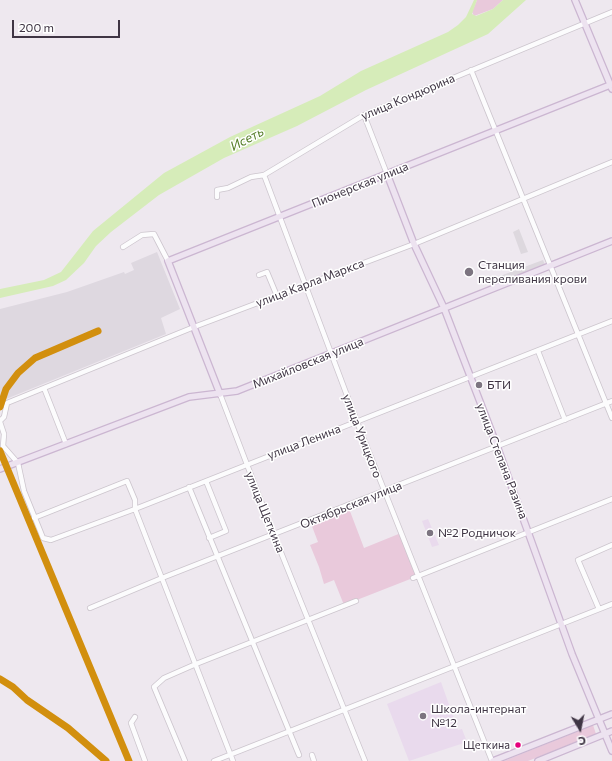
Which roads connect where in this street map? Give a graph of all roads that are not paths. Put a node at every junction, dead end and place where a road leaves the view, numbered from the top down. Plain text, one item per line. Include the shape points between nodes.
1 (575, 0) edge
2 (612, 12) edge
3 (584, 20) junction
4 (471, 70) junction
5 (611, 86) edge
6 (364, 115) junction
7 (496, 130) junction
8 (612, 162) edge
9 (387, 174) junction
10 (264, 175) junction
11 (217, 197) dead end
12 (524, 199) junction
13 (280, 217) junction
14 (612, 241) edge
15 (414, 244) junction
16 (123, 246) dead end
17 (168, 261) junction
18 (550, 266) junction
19 (259, 275) dead end
20 (305, 285) junction
21 (277, 296) junction
22 (444, 308) junction
23 (612, 321) edge
24 (194, 327) junction
25 (579, 334) junction
26 (538, 351) junction
27 (330, 353) junction
28 (470, 377) junction
29 (44, 388) junction
30 (220, 394) junction
31 (612, 401) edge
32 (606, 404) junction
33 (612, 418) edge
34 (565, 420) junction
35 (0, 421) edge
36 (357, 422) junction
37 (66, 444) junction
38 (497, 446) junction
39 (18, 463) junction
40 (246, 465) junction
41 (0, 469) edge
42 (206, 481) junction
43 (189, 487) junction
44 (384, 492) junction
45 (612, 499) edge
46 (135, 509) junction
47 (34, 518) junction
48 (528, 531) junction
49 (274, 535) junction
50 (209, 538) junction
51 (612, 545) edge
52 (217, 558) junction
53 (415, 577) junction
54 (162, 578) junction
55 (356, 600) dead end
56 (612, 604) edge
57 (90, 608) dead end
58 (599, 609) junction
59 (309, 620) junction
60 (562, 622) junction
61 (252, 642) junction
62 (196, 664) junction
63 (454, 666) junction
64 (345, 709) junction
65 (612, 714) edge
66 (135, 717) dead end
67 (599, 719) junction
68 (612, 731) edge
69 (289, 732) junction
70 (605, 734) junction
71 (612, 752) edge
72 (231, 754) junction
73 (299, 755) dead end
74 (312, 755) dead end
75 (145, 761) edge
76 (185, 761) edge
77 (214, 761) edge
78 (233, 761) edge
79 (314, 761) edge
80 (365, 761) edge
81 (492, 761) edge
82 (538, 761) edge

1 - 3 main road
2 - 3 street, улица Кондюрина
3 - 4 street, улица Кондюрина
3 - 5 main road
4 - 6 street, улица Кондюрина
4 - 7 street
5 - 7 main road, Пионерская улица
6 - 9 street
6 - 10 street, улица Кондюрина
7 - 9 main road, Пионерская улица
7 - 12 street
8 - 12 street, улица Карла Маркса
9 - 13 main road, Пионерская улица
9 - 15 main road, улица Степана Разина
10 - 11 street, улица Кондюрина via 251,177 228,188 217,190
10 - 13 street, улица Урицкого
12 - 15 street, улица Карла Маркса
12 - 18 street
13 - 17 main road, Пионерская улица
13 - 20 street, улица Урицкого
14 - 18 main road, Михайловская улица
15 - 20 street, улица Карла Маркса
15 - 22 main road, улица Степана Разина
16 - 17 street via 142,235 154,234
17 - 24 main road, улица Щеткина
18 - 22 main road, Михайловская улица
18 - 25 street
19 - 21 street via 267,272
20 - 21 street, улица Карла Маркса
20 - 27 street, улица Урицкого
21 - 24 street, улица Карла Маркса
22 - 27 main road, Михайловская улица
22 - 28 main road, улица Степана Разина
23 - 25 street, улица Ленина
24 - 29 street, улица Карла Маркса
24 - 30 main road, улица Щеткина
25 - 26 street, улица Ленина
25 - 32 street
26 - 28 street, улица Ленина
26 - 34 street
27 - 30 main road, Михайловская улица via 237,391
27 - 36 street, улица Урицкого
28 - 36 street, улица Ленина
28 - 38 main road, улица Степана Разина
29 - 35 street, улица Карла Маркса via 7,403 4,417
29 - 37 street
30 - 37 main road, Михайловская улица via 181,400
30 - 40 street, улица Щеткина
31 - 32 street, Октябрьская улица
32 - 33 street
32 - 34 street, Октябрьская улица
34 - 38 street, Октябрьская улица
35 - 39 street via 4,434 3,446
36 - 40 street, улица Ленина
36 - 44 street, улица Урицкого
37 - 39 main road, Михайловская улица
38 - 44 street, Октябрьская улица
38 - 48 main road, улица Степана Разина
39 - 41 main road, Михайловская улица
39 - 47 street, улица Ленина via 24,491
40 - 42 street, улица Ленина
40 - 49 street, улица Щеткина
42 - 43 street, улица Ленина
42 - 50 street via 226,531
43 - 46 street, улица Ленина
43 - 50 street
44 - 49 street, Октябрьская улица
44 - 53 street, улица Урицкого
45 - 48 street
46 - 47 street, улица Ленина via 51,540 43,538
46 - 47 street via 135,500 127,481
46 - 54 street
48 - 53 street
48 - 60 main road, улица Степана Разина
49 - 52 street, Октябрьская улица
49 - 59 street, улица Щеткина
50 - 52 street
51 - 58 street via 578,560
52 - 54 street, Октябрьская улица
52 - 61 street
53 - 63 street, улица Урицкого
54 - 57 street, Октябрьская улица
54 - 62 street
55 - 59 street
56 - 58 street
58 - 60 street
59 - 61 street
59 - 64 street, улица Щеткина
60 - 63 street
60 - 67 main road, улица Степана Разина via 572,654
61 - 62 street
61 - 69 street
62 - 72 street
62 - 76 street via 164,678 154,687
63 - 64 street
63 - 81 street, улица Урицкого
64 - 69 street
64 - 80 street, улица Щеткина
65 - 67 main road
66 - 75 street via 131,723
67 - 70 main road, улица Степана Разина
67 - 81 main road
68 - 70 main road
69 - 72 street
69 - 73 street
70 - 71 main road, улица Степана Разина
70 - 82 main road
72 - 77 street
72 - 78 street
74 - 79 street

